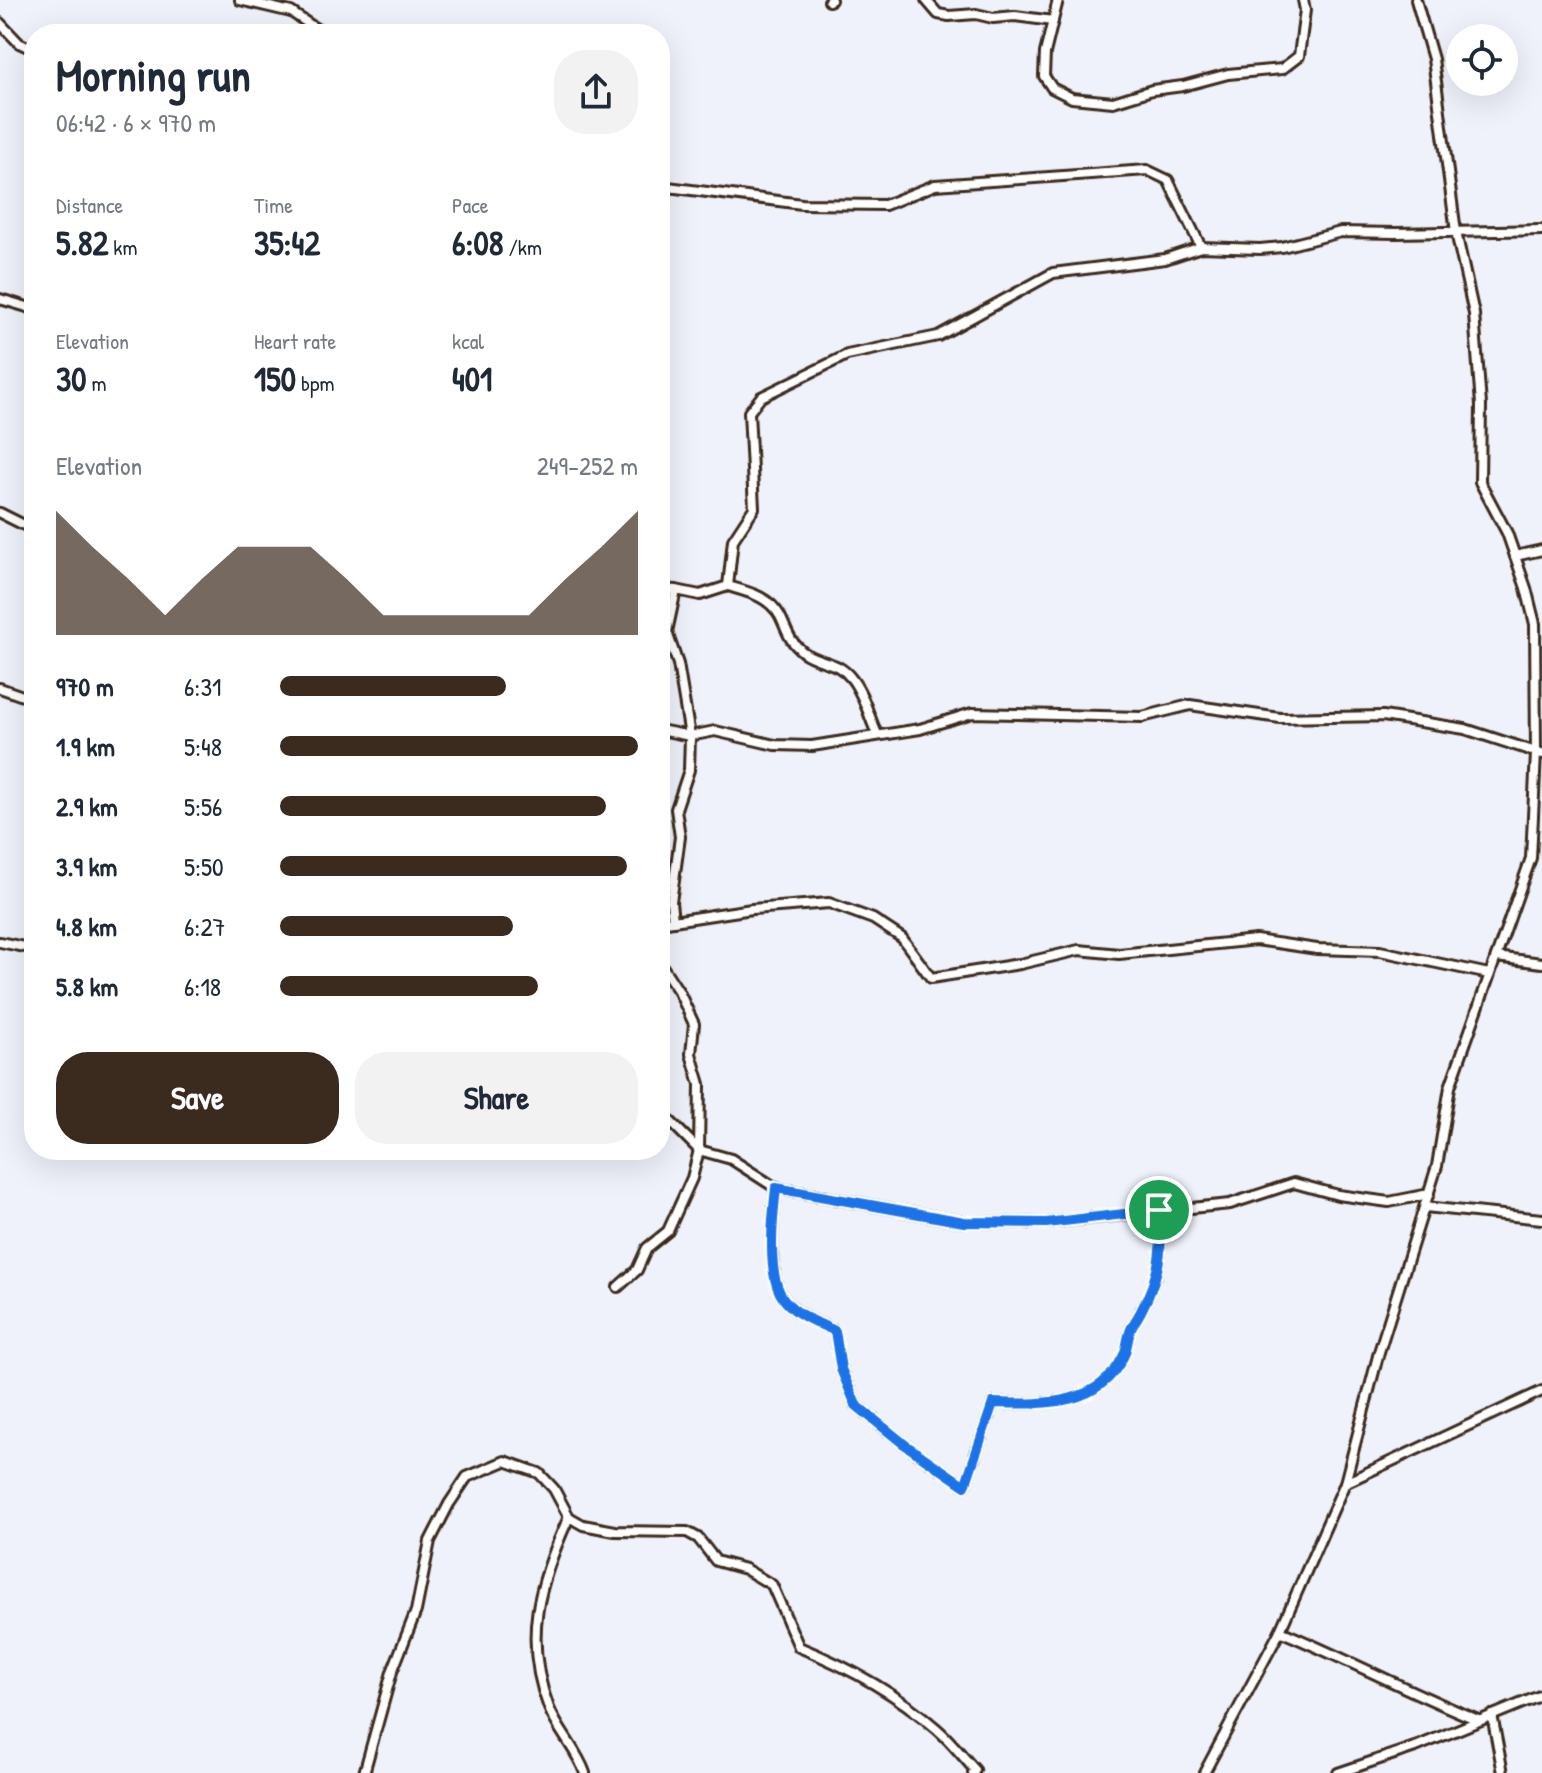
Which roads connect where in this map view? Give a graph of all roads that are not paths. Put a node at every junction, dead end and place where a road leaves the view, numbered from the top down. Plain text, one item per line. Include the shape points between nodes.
1 (240, 0) edge
2 (926, 0) edge
3 (1058, 0) edge
4 (1303, 0) edge
5 (1416, 0) edge
6 (1053, 21) junction
7 (0, 23) edge
8 (309, 24) edge
9 (24, 45) edge
10 (670, 187) edge
11 (1542, 230) edge
12 (1456, 232) junction
13 (1201, 247) junction
14 (0, 299) edge
15 (24, 306) edge
16 (0, 513) edge
17 (24, 525) edge
18 (1542, 550) edge
19 (1515, 556) junction
20 (728, 586) junction
21 (670, 590) edge
22 (676, 590) junction
23 (670, 618) edge
24 (670, 641) edge
25 (0, 688) edge
26 (24, 696) edge
27 (670, 732) edge
28 (877, 734) junction
29 (690, 736) junction
30 (1539, 754) edge
31 (670, 921) edge
32 (673, 921) junction
33 (0, 942) edge
34 (24, 947) edge
35 (1496, 957) junction
36 (1542, 963) edge
37 (1489, 974) junction
38 (670, 978) edge
39 (670, 1121) edge
40 (699, 1150) junction
41 (776, 1188) junction
42 (1429, 1194) junction
43 (1425, 1207) junction
44 (1159, 1210) junction
45 (1542, 1219) edge
46 (618, 1287) dead end
47 (1542, 1391) edge
48 (1345, 1483) junction
49 (569, 1517) junction
50 (1280, 1631) junction
51 (1542, 1695) edge
52 (1492, 1715) junction
53 (1478, 1720) junction
54 (364, 1773) edge
55 (585, 1773) edge
56 (973, 1773) edge
57 (1204, 1773) edge
58 (1338, 1773) edge
59 (1503, 1773) edge

1 - 8 street via 291,12
2 - 6 street via 938,14 949,16
3 - 6 street
4 - 6 street via 1299,56 1282,69 1228,74 1113,102 1072,98 1052,88 1044,76
5 - 12 street via 1433,59
7 - 9 street
10 - 13 street via 802,204 885,205 935,185 1147,170 1168,180
11 - 12 street
12 - 13 street via 1341,232 1271,248
12 - 19 street via 1474,314 1480,482
13 - 20 street via 1165,259 1053,273 938,336 847,355 761,397 749,412 754,508 733,540
14 - 15 street
16 - 17 street
18 - 19 street
19 - 30 street via 1535,624
20 - 22 street via 700,595
20 - 28 street via 754,592 779,614 786,635 804,652 839,665 853,680
21 - 22 street
22 - 23 street
24 - 29 street
25 - 26 street
27 - 29 street
28 - 29 street via 812,746 775,745 715,731
28 - 30 street via 920,729 972,713 1142,717 1190,705 1280,718 1383,716 1465,729
29 - 32 street via 689,770 676,809 680,837
30 - 35 street via 1531,858
31 - 32 street
32 - 37 street via 829,903 873,919 902,938 931,978 1079,950 1119,954 1256,940 1380,951
33 - 34 street
35 - 36 street
35 - 37 street
37 - 42 street via 1450,1087
38 - 40 street via 694,1024 691,1054 700,1084
39 - 40 street
40 - 41 street via 731,1159
40 - 46 street via 668,1231 647,1248 637,1270
41 - 44 street via 964,1222 1046,1223
41 - 44 street via 772,1257 780,1293 802,1315 835,1331 841,1369 856,1405 965,1486 993,1403 1075,1399 1098,1388 1113,1372 1150,1297 1162,1235
42 - 43 street
42 - 44 street via 1389,1202 1294,1183 1230,1204
43 - 45 street
43 - 48 street
47 - 48 street
48 - 50 street
49 - 54 street via 539,1473 505,1461 467,1477 430,1541 416,1611 392,1672
49 - 55 street via 552,1553 534,1639 550,1710
49 - 56 street via 615,1531 687,1532 698,1538 716,1561 745,1569 772,1585 799,1647 842,1664 902,1704 937,1730
50 - 53 street
50 - 57 street
51 - 52 street
52 - 53 street
52 - 59 street
53 - 58 street

